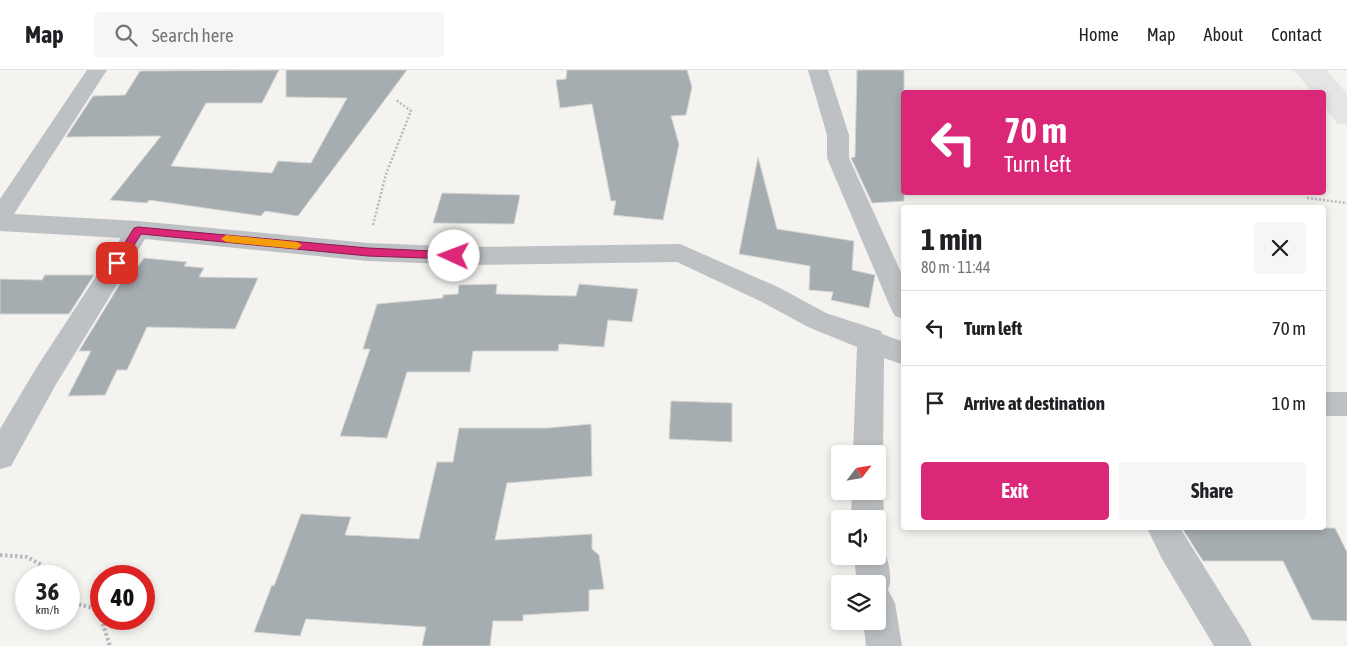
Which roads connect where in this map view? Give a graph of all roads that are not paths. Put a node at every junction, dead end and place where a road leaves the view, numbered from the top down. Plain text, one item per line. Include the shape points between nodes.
1 (96, 70) edge
2 (818, 70) edge
3 (0, 217) edge
4 (0, 222) edge
5 (138, 230) junction
6 (901, 302) edge
7 (871, 340) junction
8 (901, 353) edge
9 (1326, 404) edge
10 (1347, 404) edge
11 (868, 445) edge
12 (0, 456) edge
13 (1164, 530) edge
14 (882, 630) edge
15 (884, 646) edge
16 (1234, 646) edge

1 - 3 street
2 - 6 street via 838,135 838,158
4 - 5 street
5 - 7 street via 368,252 471,256 680,252 817,320
5 - 12 street
7 - 8 street
7 - 11 street
9 - 10 street
13 - 16 street
14 - 15 street

